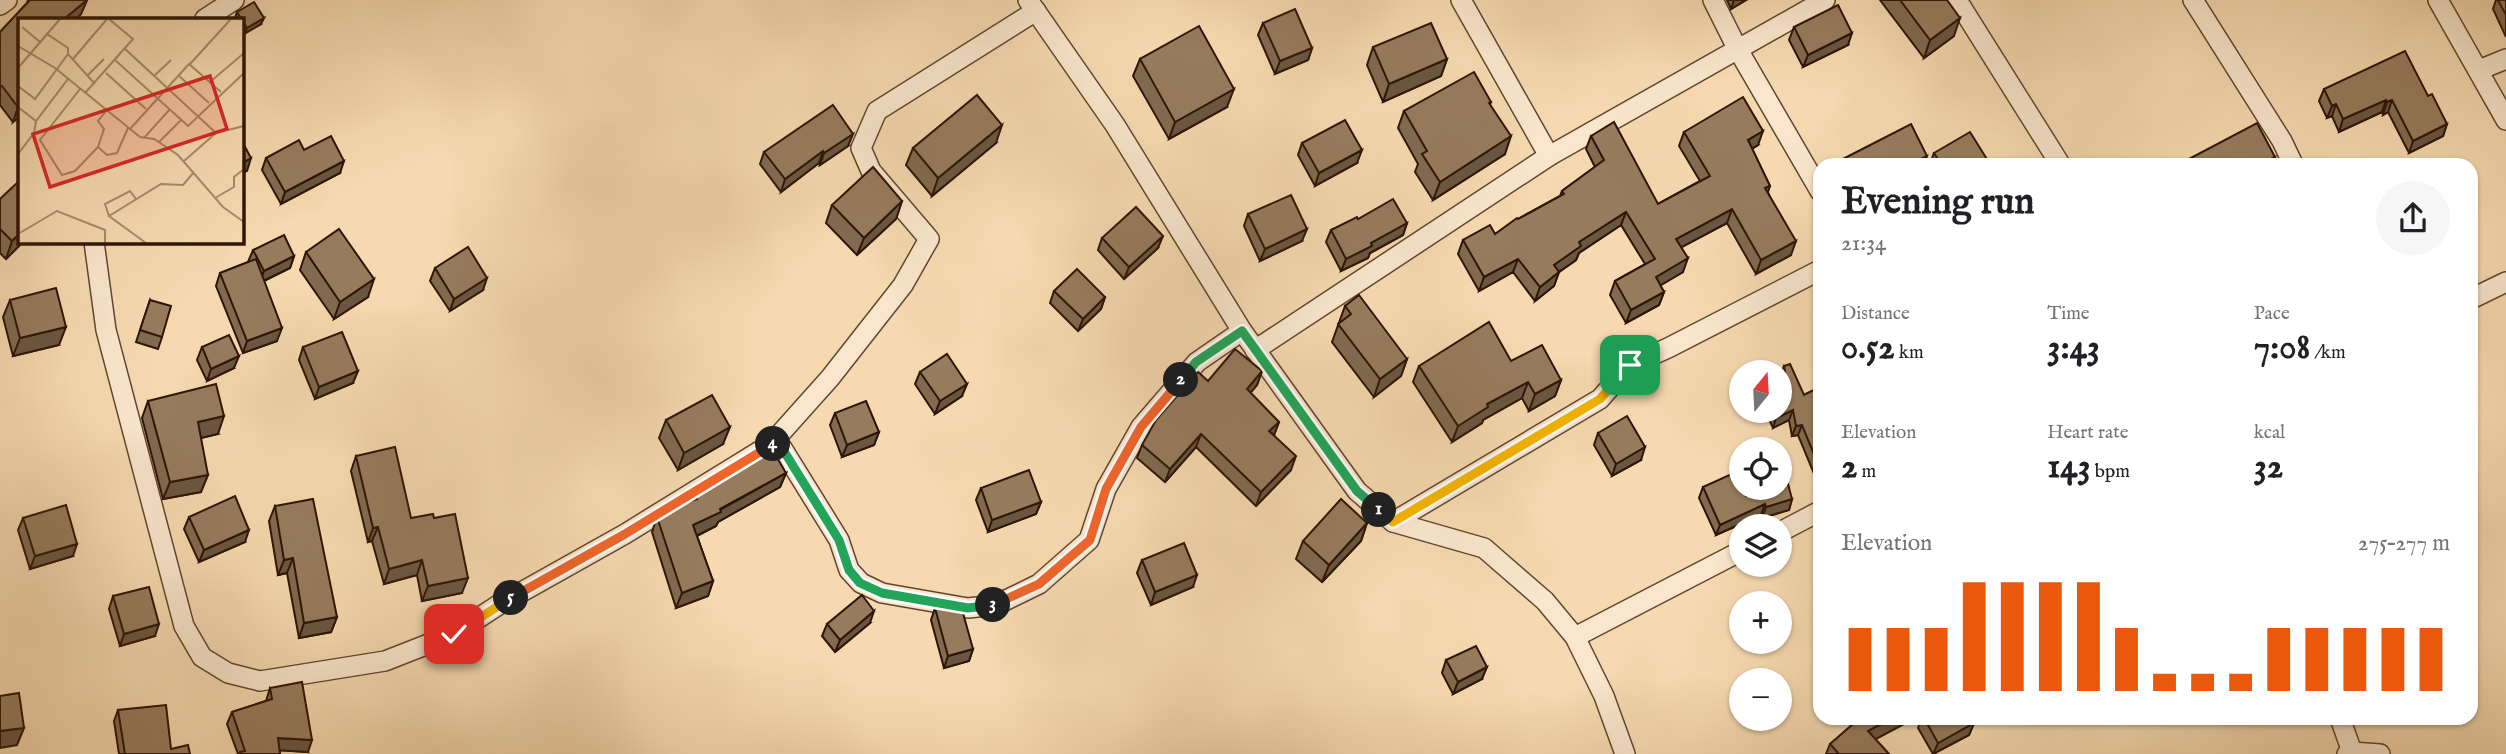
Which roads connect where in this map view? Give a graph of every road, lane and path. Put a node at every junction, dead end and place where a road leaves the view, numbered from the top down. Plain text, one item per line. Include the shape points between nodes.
1 (7, 0) edge
2 (234, 0) edge
3 (1461, 0) edge
4 (1713, 0) edge
5 (1825, 0) edge
6 (1957, 0) edge
7 (2193, 0) edge
8 (2438, 0) edge
9 (0, 5) edge
10 (1032, 6) edge
11 (207, 18) edge
12 (1737, 48) junction
13 (2506, 59) edge
14 (2479, 70) junction
15 (2506, 120) edge
16 (1549, 156) junction
17 (2056, 158) edge
18 (2290, 158) edge
19 (1813, 179) edge
20 (94, 243) edge
21 (1813, 274) edge
22 (2506, 282) edge
23 (2478, 296) edge
24 (1242, 331) junction
25 (1255, 350) junction
26 (771, 444) junction
27 (1813, 515) edge
28 (1393, 522) junction
29 (1792, 526) edge
30 (1729, 557) edge
31 (1575, 636) junction
32 (2342, 725) edge
33 (2349, 753) edge
34 (1625, 754) edge
35 (2381, 754) edge

1 - 9 street
2 - 11 street
3 - 16 street
4 - 12 street
5 - 12 street
6 - 17 street
7 - 18 street
8 - 14 street
10 - 24 street via 1115,125
10 - 26 street via 877,111 861,148 871,171 929,239 903,285
12 - 16 street
12 - 19 street
13 - 14 street
14 - 15 street
16 - 25 street
20 - 26 street via 106,330 184,626 202,657 228,673 260,681 385,661 454,634
21 - 28 street via 1630,365 1600,399
22 - 23 street
24 - 25 street
24 - 26 street via 1196,362 1141,427 1106,489 1090,540 1039,584 996,605 968,608 882,593 860,583 782,448
25 - 28 street via 1357,491
27 - 29 street
28 - 31 street via 1484,548 1537,593
30 - 31 street
31 - 34 street
32 - 33 street
33 - 35 street

